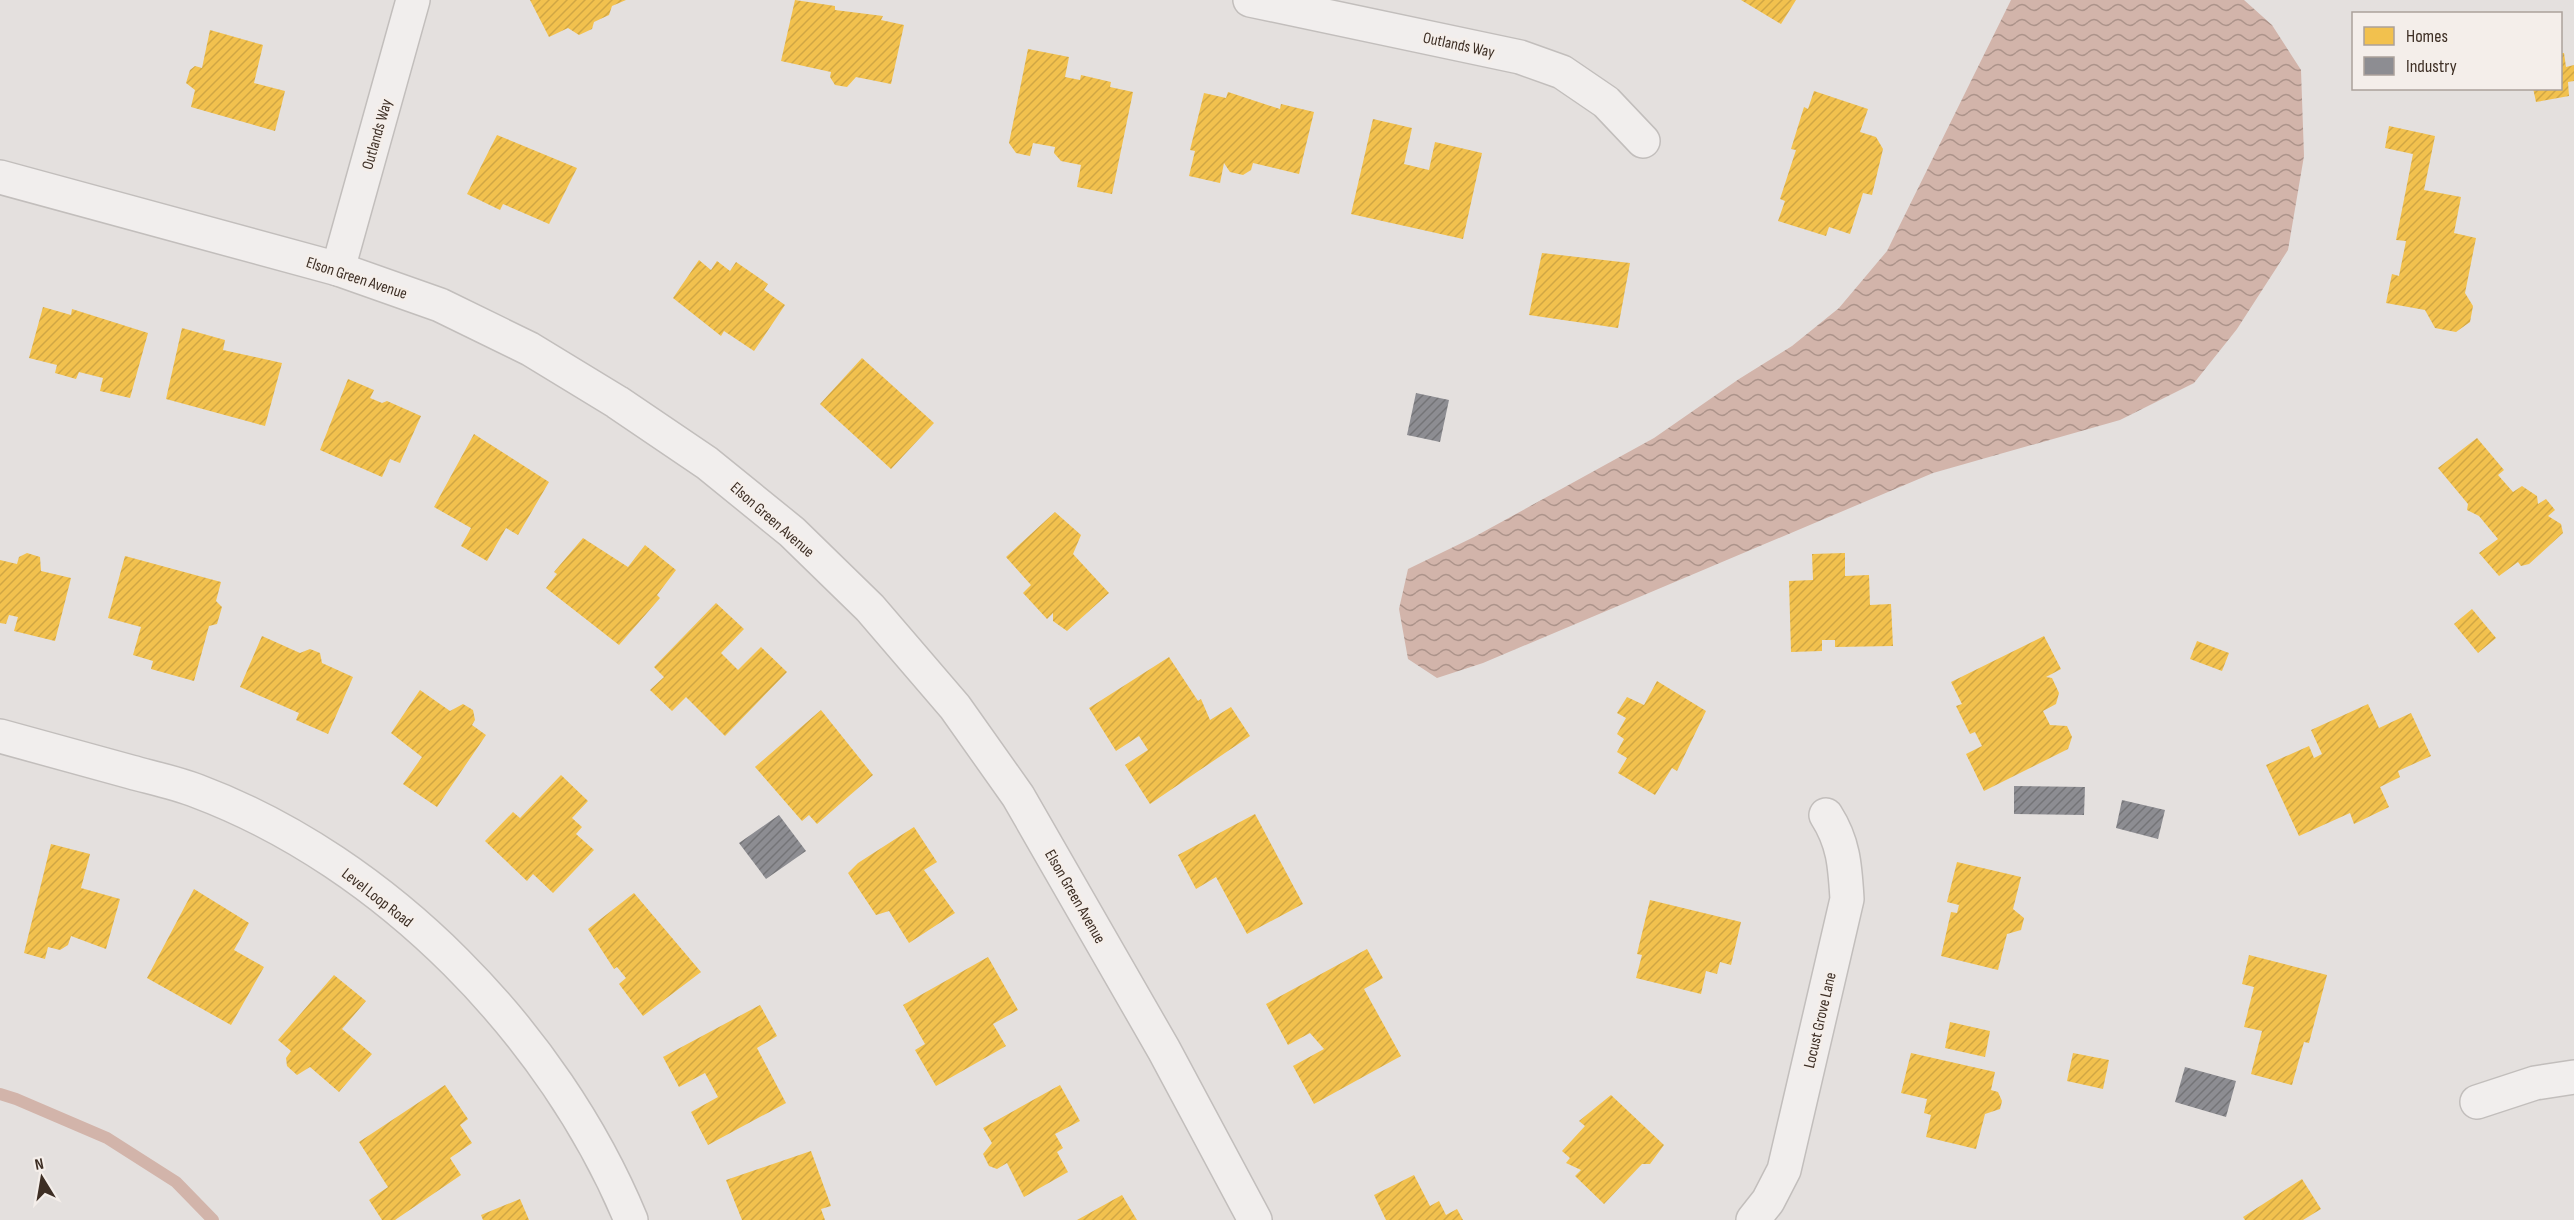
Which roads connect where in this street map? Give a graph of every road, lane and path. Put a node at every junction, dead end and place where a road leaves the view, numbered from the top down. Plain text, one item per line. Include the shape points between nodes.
1 (413, 0) edge
2 (1250, 0) edge
3 (1642, 141) dead end
4 (0, 177) edge
5 (338, 269) junction
6 (0, 736) edge
7 (1826, 815) dead end
8 (2574, 1077) edge
9 (2477, 1102) dead end
10 (631, 1220) edge
11 (1255, 1220) edge
12 (1753, 1220) edge

1 - 5 street, Outlands Way
2 - 3 street, Outlands Way via 1520,57 1562,72 1606,102
4 - 5 street, Elson Green Avenue
5 - 11 street, Elson Green Avenue via 440,305 530,349 617,402 707,463 783,525 870,608 955,707 1018,796 1164,1050
6 - 10 street, Level Loop Road via 195,790 253,815 330,859 399,911 475,981 531,1047 589,1134
7 - 12 street, Locust Grove Lane via 1845,858 1847,899 1784,1170
8 - 9 street via 2535,1083

